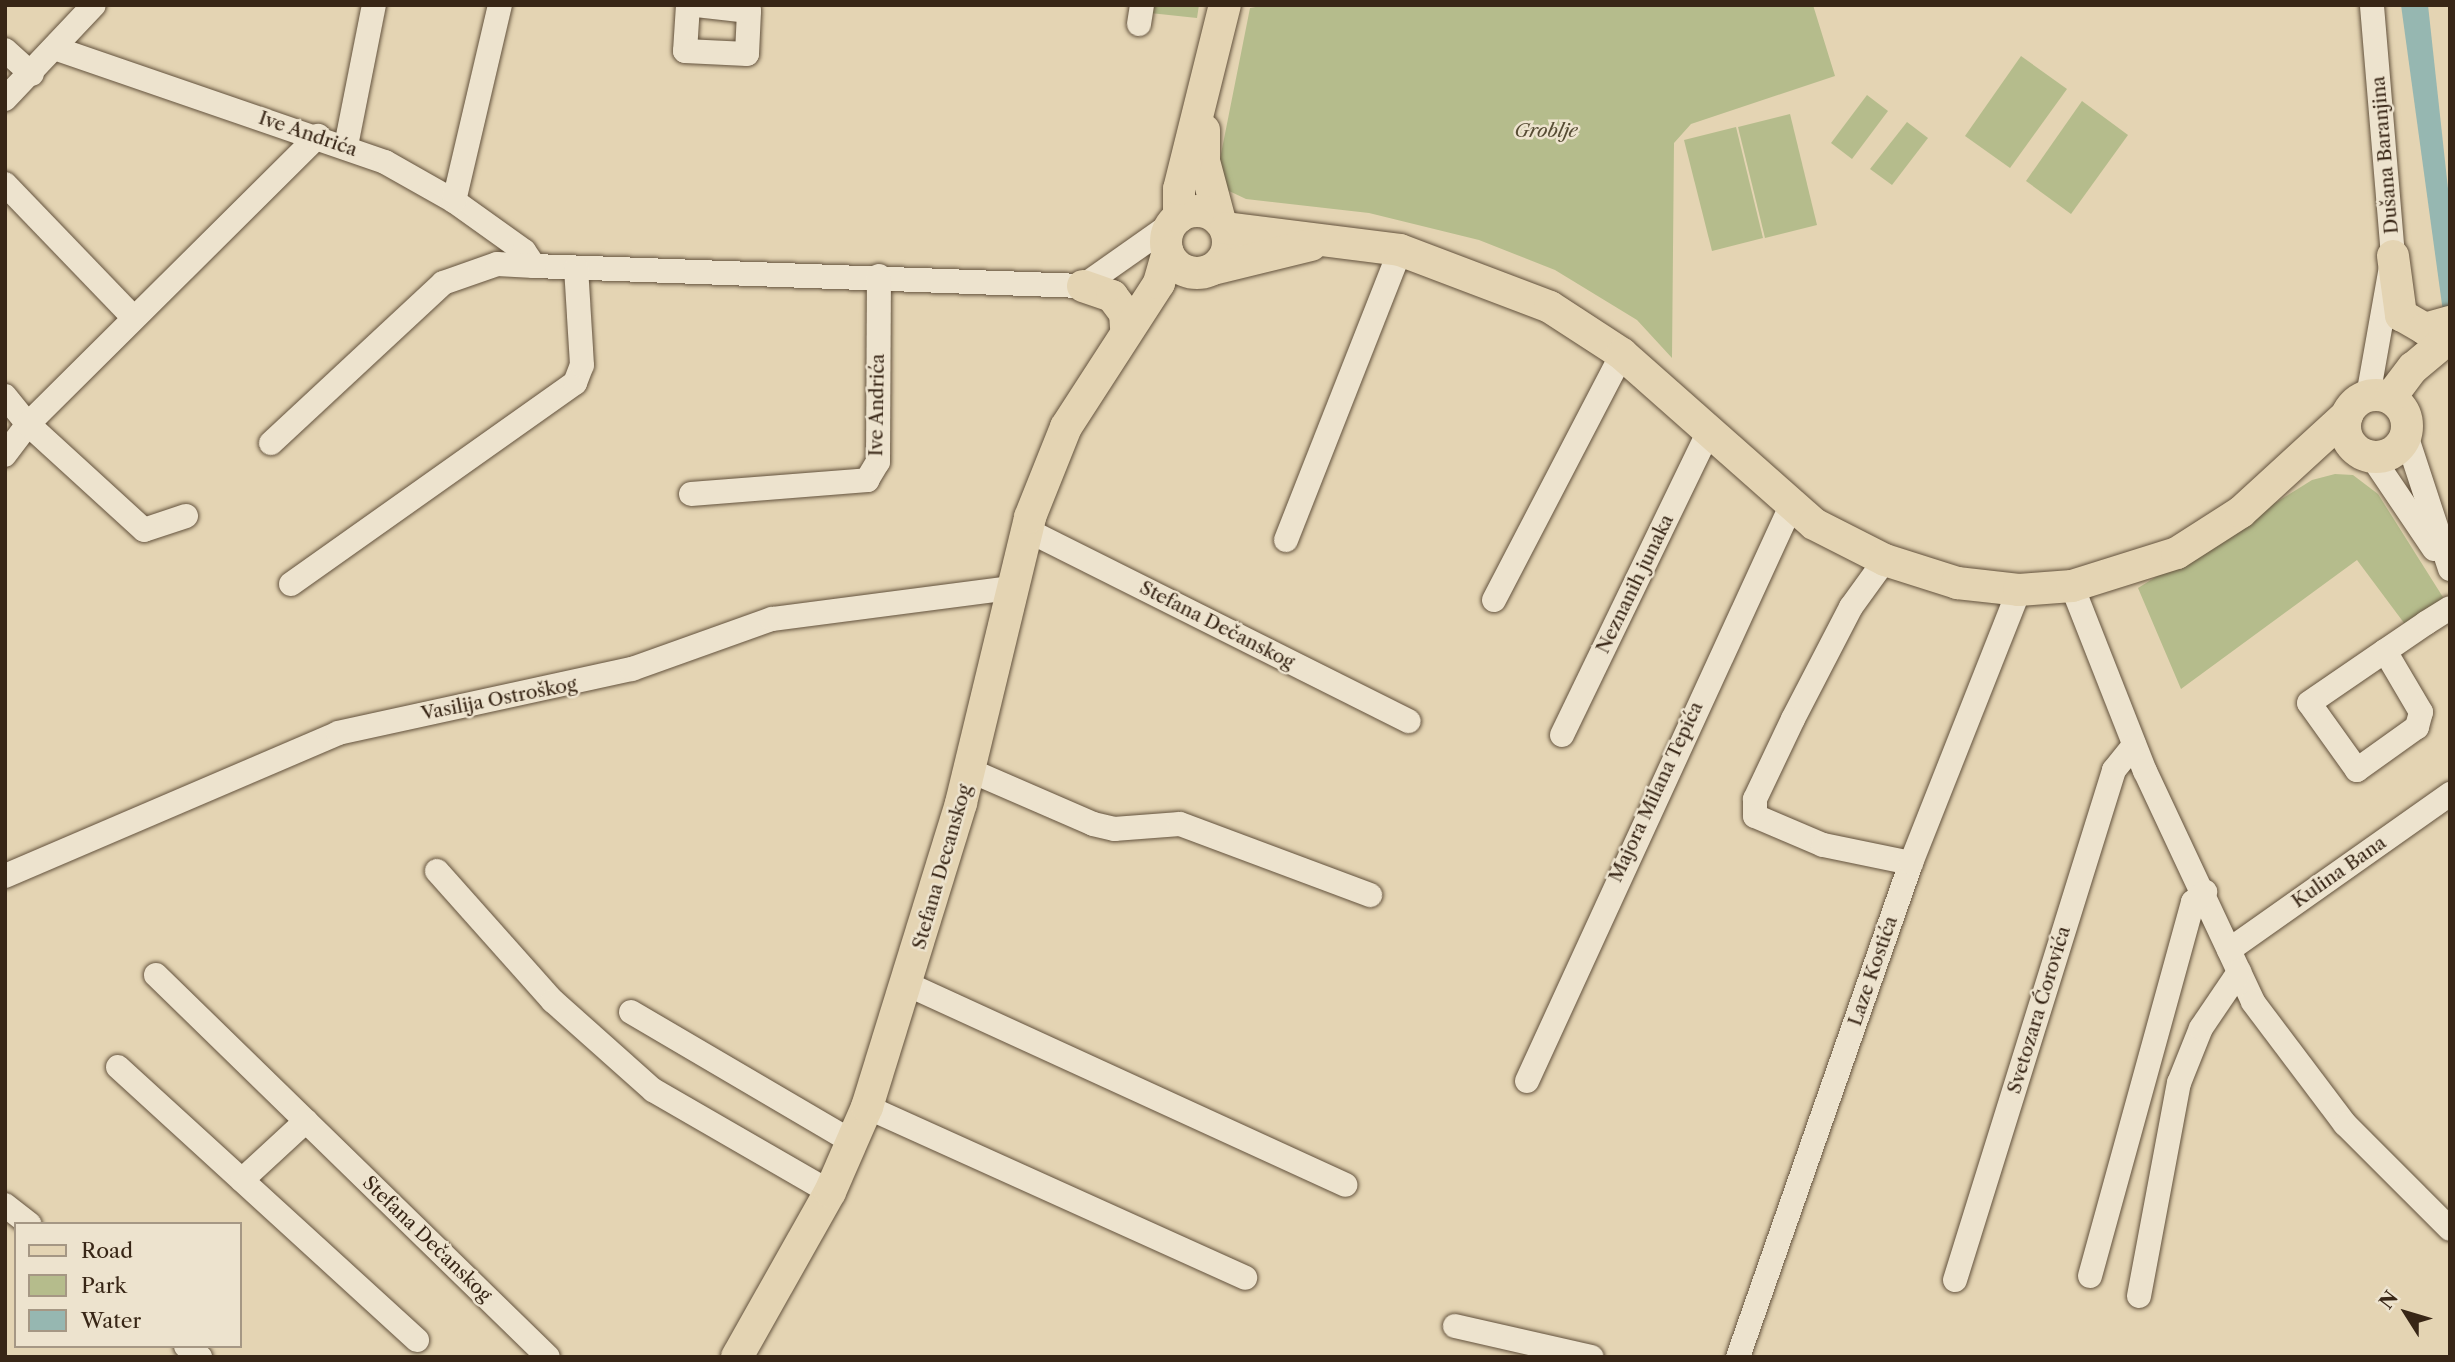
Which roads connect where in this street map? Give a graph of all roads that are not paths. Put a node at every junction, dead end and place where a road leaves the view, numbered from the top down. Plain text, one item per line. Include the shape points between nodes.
1 (93, 5) edge
2 (374, 5) edge
3 (500, 5) edge
4 (688, 5) edge
5 (696, 5) edge
6 (1225, 5) edge
7 (2372, 5) edge
8 (57, 49) junction
9 (5, 50) edge
10 (32, 74) junction
11 (5, 99) edge
12 (1204, 100) junction
13 (318, 136) junction
14 (346, 146) junction
15 (5, 184) edge
16 (454, 201) junction
17 (1223, 224) junction
18 (1171, 233) junction
19 (1329, 240) junction
20 (1400, 250) junction
21 (2393, 256) junction
22 (534, 266) junction
23 (576, 268) junction
24 (1208, 271) junction
25 (879, 276) junction
26 (1083, 286) junction
27 (133, 317) junction
28 (1126, 330) junction
29 (2443, 334) edge
30 (1622, 354) junction
31 (1104, 362) junction
32 (5, 396) edge
33 (2383, 409) junction
34 (28, 424) junction
35 (1708, 433) junction
36 (271, 443) dead end
37 (5, 455) edge
38 (2366, 455) junction
39 (2270, 486) junction
40 (691, 494) dead end
41 (1791, 506) junction
42 (186, 516) dead end
43 (1026, 529) junction
44 (1286, 540) dead end
45 (1885, 560) junction
46 (2450, 570) edge
47 (291, 584) dead end
48 (2073, 586) junction
49 (1011, 588) junction
50 (2020, 590) junction
51 (1494, 600) dead end
52 (2450, 608) edge
53 (2385, 650) junction
54 (1409, 721) dead end
55 (1562, 735) dead end
56 (2134, 744) junction
57 (969, 770) junction
58 (2450, 794) edge
59 (1911, 863) junction
60 (437, 871) dead end
61 (5, 876) edge
62 (2205, 892) junction
63 (1370, 895) dead end
64 (2234, 961) junction
65 (156, 975) dead end
66 (909, 985) junction
67 (631, 1012) dead end
68 (118, 1067) dead end
69 (1527, 1081) dead end
70 (867, 1107) junction
71 (306, 1121) junction
72 (853, 1143) junction
73 (242, 1180) junction
74 (1345, 1185) dead end
75 (830, 1192) junction
76 (5, 1205) edge
77 (26, 1222) edge
78 (2450, 1229) edge
79 (2090, 1276) dead end
80 (1245, 1278) dead end
81 (1955, 1280) dead end
82 (2139, 1296) dead end
83 (1455, 1326) dead end
84 (417, 1340) dead end
85 (548, 1357) edge
86 (737, 1357) edge
87 (1592, 1357) edge
88 (1738, 1357) edge

1 - 8 street
2 - 14 street
3 - 16 street
4 - 5 street via 685,51 747,54 749,11
6 - 12 main road
7 - 21 street, Dušana Baranjina
8 - 10 street
8 - 13 street, Ive Andrića
9 - 10 street
10 - 11 street
12 - 17 main road via 1204,160
12 - 18 main road
13 - 14 street, Ive Andrića
13 - 27 street
14 - 16 street, Ive Andrića
15 - 27 street
16 - 22 street, Ive Andrića via 524,251
17 - 18 main road via 1201,211
17 - 19 main road
17 - 24 main road via 1228,247
18 - 24 main road via 1185,271
18 - 26 street
18 - 28 main road via 1159,282
19 - 20 main road
19 - 24 main road
20 - 30 main road via 1550,307
20 - 44 street
21 - 29 main road via 2401,315
21 - 33 street, Dušana Baranjina
22 - 23 street
22 - 36 street via 497,264 443,282
23 - 25 street
23 - 47 street via 582,365 575,383
24 - 31 main road
25 - 26 street
25 - 40 street, Ive Andrića via 878,462 867,480
26 - 28 main road via 1112,296 1125,313
27 - 34 street
28 - 31 main road
29 - 33 main road
30 - 35 main road
30 - 51 street
31 - 43 main road, Stefana Decanskog via 1066,427
32 - 34 street
33 - 38 main road via 2393,452
33 - 38 main road via 2347,437
33 - 39 main road
33 - 46 street
34 - 37 street
34 - 42 street via 144,530
35 - 41 main road
35 - 55 street, Neznanih junaka
38 - 39 main road
38 - 46 street
39 - 48 main road via 2200,542 2132,572
41 - 45 main road
41 - 69 street, Majora Milana Tepića
43 - 49 main road, Stefana Decanskog
43 - 54 street, Stefana Dečanskog
45 - 50 main road via 1944,580
45 - 59 street via 1851,607 1793,719 1755,799 1755,816 1823,845
48 - 50 main road
48 - 56 street
49 - 57 main road, Stefana Decanskog
49 - 61 street, Vasilija Ostroškog via 772,619 620,673 338,733
50 - 59 street, Laze Kostića
52 - 53 street
53 - 53 street via 2309,704 2357,770 2417,727 2421,712
56 - 62 street
56 - 81 street, Svetozara Ćorovića via 2114,770
57 - 63 street via 1093,824 1114,829 1180,824
57 - 66 main road, Stefana Decanskog
58 - 64 street, Kulina Bana
59 - 88 street, Laze Kostića
60 - 75 street via 553,1001 653,1090
62 - 64 street
62 - 79 street via 2193,902
64 - 78 street via 2300,1072
64 - 82 street via 2179,1083
65 - 71 street, Stefana Dečanskog
66 - 70 main road, Stefana Decanskog
66 - 74 street
67 - 72 street
68 - 73 street
70 - 72 main road, Stefana Decanskog
70 - 80 street
71 - 73 street
71 - 85 street, Stefana Dečanskog
72 - 75 main road, Stefana Decanskog
73 - 84 street
75 - 86 main road, Stefana Decanskog
76 - 77 street
83 - 87 street

